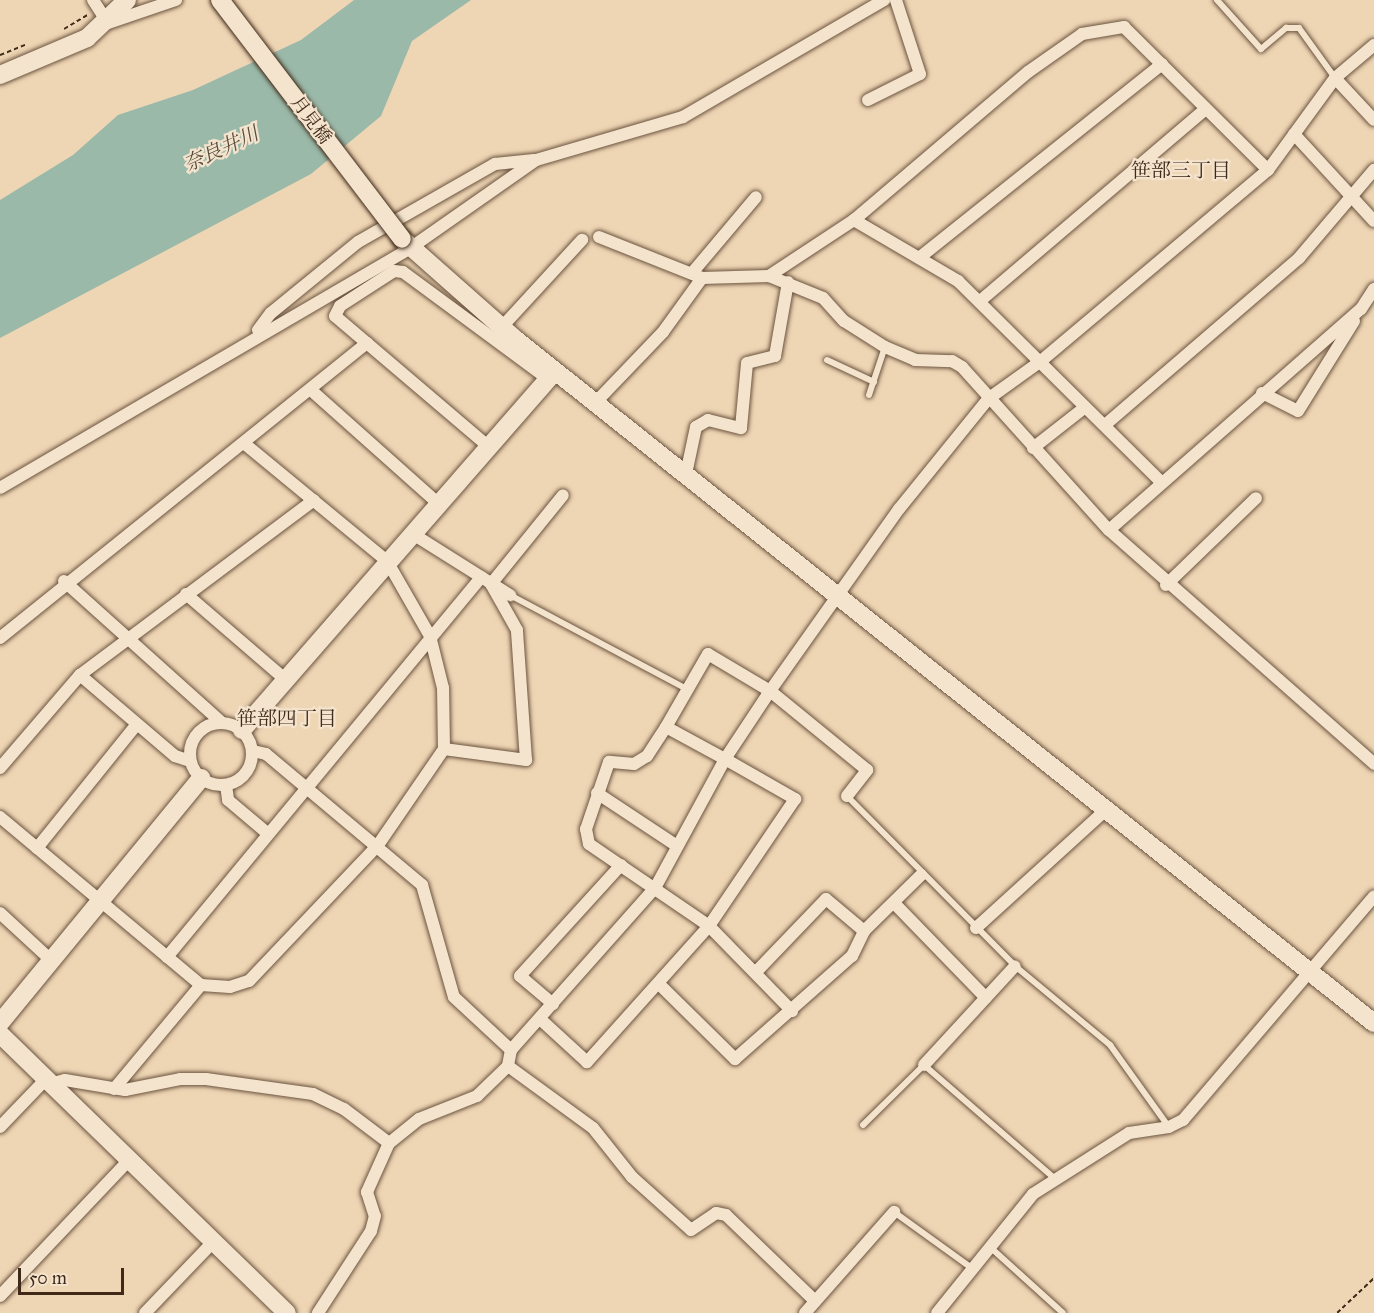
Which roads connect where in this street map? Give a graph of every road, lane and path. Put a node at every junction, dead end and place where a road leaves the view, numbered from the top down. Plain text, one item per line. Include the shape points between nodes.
1 (127, 0) edge
2 (176, 0) edge
3 (220, 0) edge
4 (884, 0) edge
5 (896, 0) edge
6 (1217, 0) edge
7 (99, 10) edge
8 (60, 32) dead end
9 (30, 44) dead end
10 (1374, 45) edge
11 (0, 55) edge
12 (1162, 64) junction
13 (0, 75) edge
14 (1335, 78) junction
15 (868, 100) dead end
16 (1203, 111) junction
17 (1374, 120) edge
18 (1294, 134) junction
19 (536, 160) junction
20 (1268, 170) junction
21 (1374, 170) edge
22 (1349, 194) junction
23 (756, 197) dead end
24 (854, 220) junction
25 (1374, 221) edge
26 (599, 237) dead end
27 (582, 240) dead end
28 (406, 244) junction
29 (919, 258) junction
30 (697, 276) junction
31 (769, 276) junction
32 (788, 282) junction
33 (1374, 289) edge
34 (981, 301) junction
35 (1361, 309) junction
36 (501, 328) junction
37 (255, 334) junction
38 (367, 344) junction
39 (885, 347) junction
40 (828, 360) dead end
41 (1041, 361) junction
42 (551, 375) junction
43 (874, 381) junction
44 (312, 391) junction
45 (1262, 393) junction
46 (869, 395) dead end
47 (988, 399) junction
48 (596, 403) junction
49 (1084, 408) junction
50 (1104, 425) junction
51 (244, 443) junction
52 (489, 447) junction
53 (1033, 448) junction
54 (686, 474) junction
55 (1160, 481) junction
56 (0, 488) edge
57 (563, 495) dead end
58 (1256, 498) dead end
59 (314, 500) junction
60 (440, 505) junction
61 (1109, 530) junction
62 (413, 534) junction
63 (387, 561) junction
64 (64, 581) junction
65 (486, 581) junction
66 (1166, 585) junction
67 (186, 594) junction
68 (510, 595) joint
69 (839, 596) junction
70 (430, 636) junction
71 (0, 638) edge
72 (130, 639) junction
73 (80, 675) junction
74 (286, 680) junction
75 (687, 689) junction
76 (770, 691) junction
77 (221, 722) junction
78 (137, 724) junction
79 (666, 727) junction
80 (242, 730) junction
81 (444, 749) junction
82 (253, 751) junction
83 (725, 759) junction
84 (190, 761) junction
85 (1374, 764) edge
86 (0, 768) edge
87 (201, 778) junction
88 (226, 785) junction
89 (306, 787) junction
90 (597, 793) junction
91 (847, 796) joint
92 (1108, 808) junction
93 (0, 817) edge
94 (267, 833) junction
95 (378, 845) junction
96 (677, 846) junction
97 (37, 848) junction
98 (621, 865) junction
99 (921, 875) junction
100 (655, 888) junction
101 (1374, 896) edge
102 (100, 901) junction
103 (894, 903) junction
104 (0, 913) edge
105 (709, 926) junction
106 (976, 928) junction
107 (864, 932) junction
108 (167, 957) junction
109 (51, 960) junction
110 (1015, 966) junction
111 (1312, 969) junction
112 (756, 972) junction
113 (659, 984) junction
114 (201, 985) junction
115 (986, 998) junction
116 (553, 1004) junction
117 (792, 1011) junction
118 (540, 1019) junction
119 (0, 1023) edge
120 (1374, 1023) edge
121 (0, 1034) edge
122 (511, 1050) junction
123 (924, 1065) junction
124 (508, 1066) junction
125 (47, 1082) junction
126 (114, 1089) junction
127 (863, 1125) dead end
128 (0, 1127) edge
129 (1169, 1127) junction
130 (389, 1143) junction
131 (128, 1161) junction
132 (1054, 1178) junction
133 (894, 1212) joint
134 (213, 1242) junction
135 (990, 1247) junction
136 (973, 1269) junction
137 (1374, 1278) edge
138 (0, 1296) edge
139 (815, 1301) junction
140 (145, 1313) edge
141 (287, 1313) edge
142 (318, 1313) edge
143 (805, 1313) edge
144 (937, 1313) edge
145 (1063, 1313) edge
146 (1338, 1313) edge

1 - 7 street
2 - 7 street
3 - 28 street, 月見橋, bridge
4 - 19 street via 683,117
5 - 15 street via 920,74
6 - 14 lane via 1261,49 1286,27 1299,28
7 - 8 path
7 - 13 street via 87,38
9 - 11 path
10 - 14 street
12 - 16 street
12 - 24 street via 1124,27 1082,34 1029,72
12 - 29 street
14 - 17 street
14 - 18 street
16 - 20 street
16 - 34 street
18 - 20 street
18 - 22 street
19 - 28 street
19 - 37 street via 495,164 358,242 271,313
20 - 41 street
21 - 22 street
22 - 25 street
22 - 50 street via 1299,258
23 - 30 street
24 - 29 street
24 - 31 street
26 - 30 street
27 - 36 street
28 - 36 street, 月見橋
28 - 37 street
29 - 34 street
30 - 31 street
30 - 48 street via 663,332
31 - 32 street
32 - 39 street via 823,298 844,321
32 - 54 street via 775,356 747,363 741,428 708,420 696,427
33 - 35 street
34 - 41 street
35 - 45 street
35 - 45 street via 1298,411
36 - 42 street, 月見橋
37 - 56 street
38 - 42 street via 335,316 340,306 394,271 402,272
38 - 44 street
38 - 52 street
39 - 43 lane
39 - 47 street via 915,360 952,361
40 - 43 lane
41 - 47 street
41 - 49 street
42 - 48 street, 月見橋
42 - 52 street
43 - 46 lane
44 - 51 street
44 - 60 street
45 - 55 street
47 - 53 street
47 - 69 street via 899,509
48 - 54 street, 月見橋
49 - 50 street
49 - 53 street
50 - 55 street
51 - 59 street
51 - 64 street
52 - 60 street
53 - 61 street
54 - 69 street, 月見橋
55 - 61 street
57 - 65 street
58 - 66 street
59 - 63 street
59 - 67 street
60 - 62 street
61 - 66 street
62 - 63 street
62 - 65 street
63 - 70 street
63 - 74 street
64 - 71 street
64 - 72 street
65 - 68 street
65 - 70 street
65 - 81 street via 517,630 526,760
66 - 85 street
67 - 72 street
67 - 74 street
68 - 75 lane
69 - 76 street
69 - 92 street, 月見橋
70 - 81 street via 443,688
70 - 89 street
72 - 73 street
72 - 77 street
73 - 78 street
73 - 86 street
74 - 80 street
75 - 76 street via 708,654
75 - 79 street
76 - 83 street
76 - 91 street via 867,770
77 - 80 street
77 - 84 street via 206,725 192,742
78 - 84 street via 175,756
78 - 97 street
79 - 83 street
79 - 90 street via 647,756 634,764 609,762
80 - 82 street
81 - 95 street
82 - 88 street via 248,769
82 - 89 street via 266,754
83 - 96 street
83 - 105 street via 795,799
84 - 87 street
87 - 88 street
87 - 102 street
88 - 94 street via 228,800
89 - 94 street
89 - 95 street
90 - 96 street
90 - 98 street via 586,829 589,844
91 - 99 lane
92 - 106 street
92 - 111 street, 月見橋
93 - 97 street
94 - 108 street
95 - 114 street via 249,981 230,987
95 - 122 street via 422,885 454,997
96 - 100 street
97 - 102 street
98 - 100 street
98 - 116 street via 520,976
99 - 103 street
99 - 106 lane
100 - 105 street
100 - 116 street
101 - 111 street
102 - 108 street
102 - 109 street
103 - 107 street
103 - 115 street
104 - 109 street
105 - 112 street
105 - 113 street
106 - 110 lane
107 - 112 street via 826,899
107 - 117 street via 852,956
108 - 114 street
109 - 119 street
110 - 115 street
110 - 129 lane via 1110,1045
111 - 120 street, 月見橋
111 - 129 street via 1183,1120
112 - 117 street
113 - 117 street via 735,1059
113 - 118 street via 587,1062
114 - 126 street
115 - 123 street
116 - 118 street
118 - 122 street
121 - 125 street
122 - 124 street
123 - 127 lane
123 - 132 lane
124 - 130 street via 477,1096 419,1119
124 - 139 street via 593,1128 632,1177 691,1230 716,1213 726,1215
125 - 126 street via 65,1080
125 - 128 street
125 - 131 street
126 - 130 street via 180,1078 313,1094 344,1108
129 - 132 street via 1128,1132
130 - 142 street via 367,1192 375,1216 371,1231
131 - 134 street
131 - 138 street
132 - 135 street via 1033,1194
133 - 136 lane
133 - 139 street
134 - 140 street
134 - 141 street
135 - 136 street
135 - 145 lane
136 - 144 street
137 - 146 path
139 - 143 street

